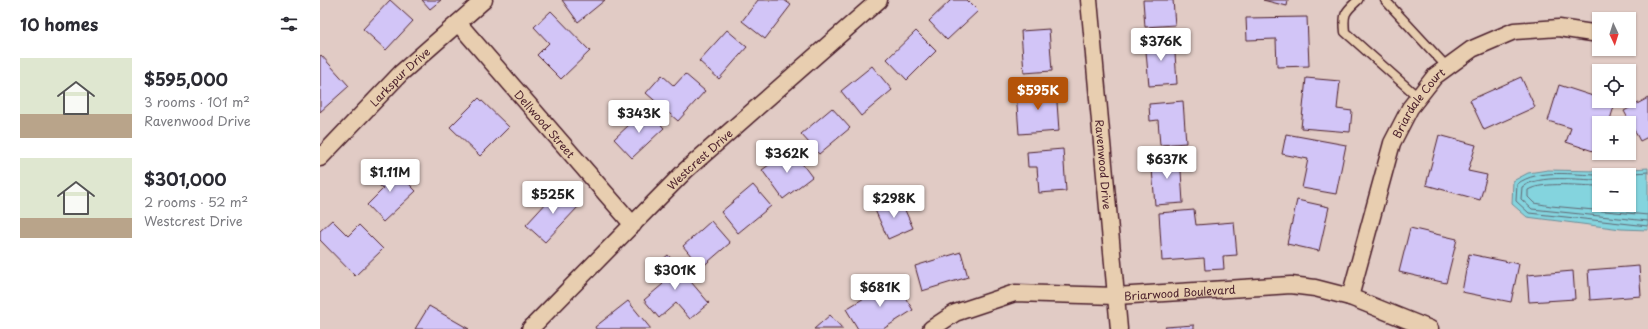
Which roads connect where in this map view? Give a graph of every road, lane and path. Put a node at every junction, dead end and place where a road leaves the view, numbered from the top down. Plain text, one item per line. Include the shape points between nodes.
1 (484, 0) edge
2 (879, 0) edge
3 (1089, 0) edge
4 (1358, 0) edge
5 (1385, 0) edge
6 (458, 23) junction
7 (1592, 33) edge
8 (1447, 67) junction
9 (1418, 97) junction
10 (320, 158) edge
11 (633, 224) junction
12 (1116, 296) junction
13 (1350, 297) junction
14 (530, 329) edge
15 (931, 329) edge
16 (1119, 329) edge
17 (1430, 329) edge

1 - 6 street, Larkspur Drive
2 - 11 street, Westcrest Drive via 686,170
3 - 12 street, Ravenwood Drive
4 - 9 lane via 1346,11 1345,32
5 - 8 lane
6 - 10 street, Larkspur Drive via 401,73
6 - 11 street, Dellwood Street
7 - 8 street, Briardale Court via 1559,28 1514,31 1472,49
8 - 9 street, Briardale Court via 1435,76
9 - 13 street, Briardale Court via 1392,143
11 - 14 street, Westcrest Drive
12 - 13 street, Briarwood Boulevard via 1291,285
12 - 15 street, Briarwood Boulevard via 1015,293 955,313
12 - 16 street, Ravenwood Drive
13 - 17 street, Briarwood Boulevard

